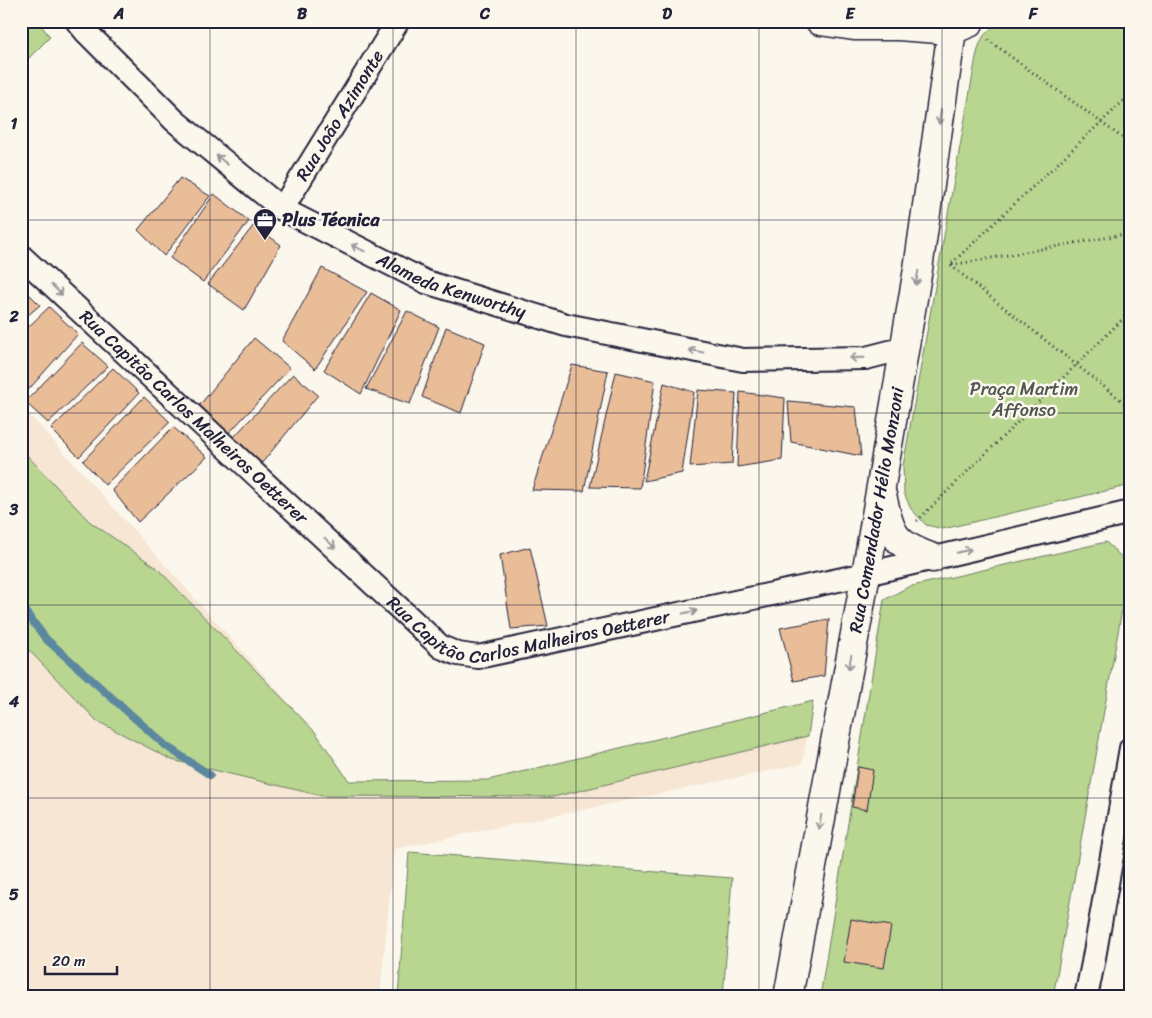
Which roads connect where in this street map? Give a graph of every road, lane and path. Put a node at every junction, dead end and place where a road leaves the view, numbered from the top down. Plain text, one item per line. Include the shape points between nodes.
1 (77, 21) edge
2 (398, 21) edge
3 (820, 21) edge
4 (961, 24) edge
5 (898, 26) junction
6 (946, 69) junction
7 (1131, 94) edge
8 (1101, 122) junction
9 (1131, 144) edge
10 (282, 210) junction
11 (1131, 233) edge
12 (21, 256) edge
13 (950, 266) junction
14 (918, 269) junction
15 (1131, 311) edge
16 (905, 348) junction
17 (1076, 365) junction
18 (1131, 408) edge
19 (881, 488) junction
20 (1131, 512) edge
21 (1089, 522) junction
22 (1131, 530) edge
23 (897, 540) junction
24 (933, 558) junction
25 (866, 574) junction
26 (1131, 748) edge
27 (788, 997) edge
28 (1086, 997) edge

10 -> 1 street, Alameda Kenworthy via 175,121
2 - 10 street, Rua João Azimonte
3 - 5 street via 854,26
4 - 5 street
4 - 6 street, Rua Comendador Hélio Monzoni
4 - 8 path
5 - 6 street via 931,44
6 -> 14 street, Rua Comendador Hélio Monzoni
7 - 8 path
8 - 9 path
8 - 13 path
16 -> 10 street, Alameda Kenworthy via 866,358 743,360 566,325 426,282
11 - 13 path
12 -> 25 street, Rua Capitão Carlos Malheiros Oetterer via 434,640 458,654 478,657
13 - 14 path
13 - 17 path
14 -> 16 street, Rua Comendador Hélio Monzoni
15 - 17 path
16 - 19 street, Rua Comendador Hélio Monzoni
17 - 18 path
17 - 23 path
19 - 23 street
19 - 25 street, Rua Comendador Hélio Monzoni
20 - 21 street, Rua Capitão Carlos Malheiros Oetterer
21 - 22 street via 1119,523
24 -> 21 street, Rua Capitão Carlos Malheiros Oetterer
23 - 24 street via 912,551
24 - 25 street, Rua Capitão Carlos Malheiros Oetterer
25 -> 27 street, Rua Comendador Hélio Monzoni
26 - 28 street

